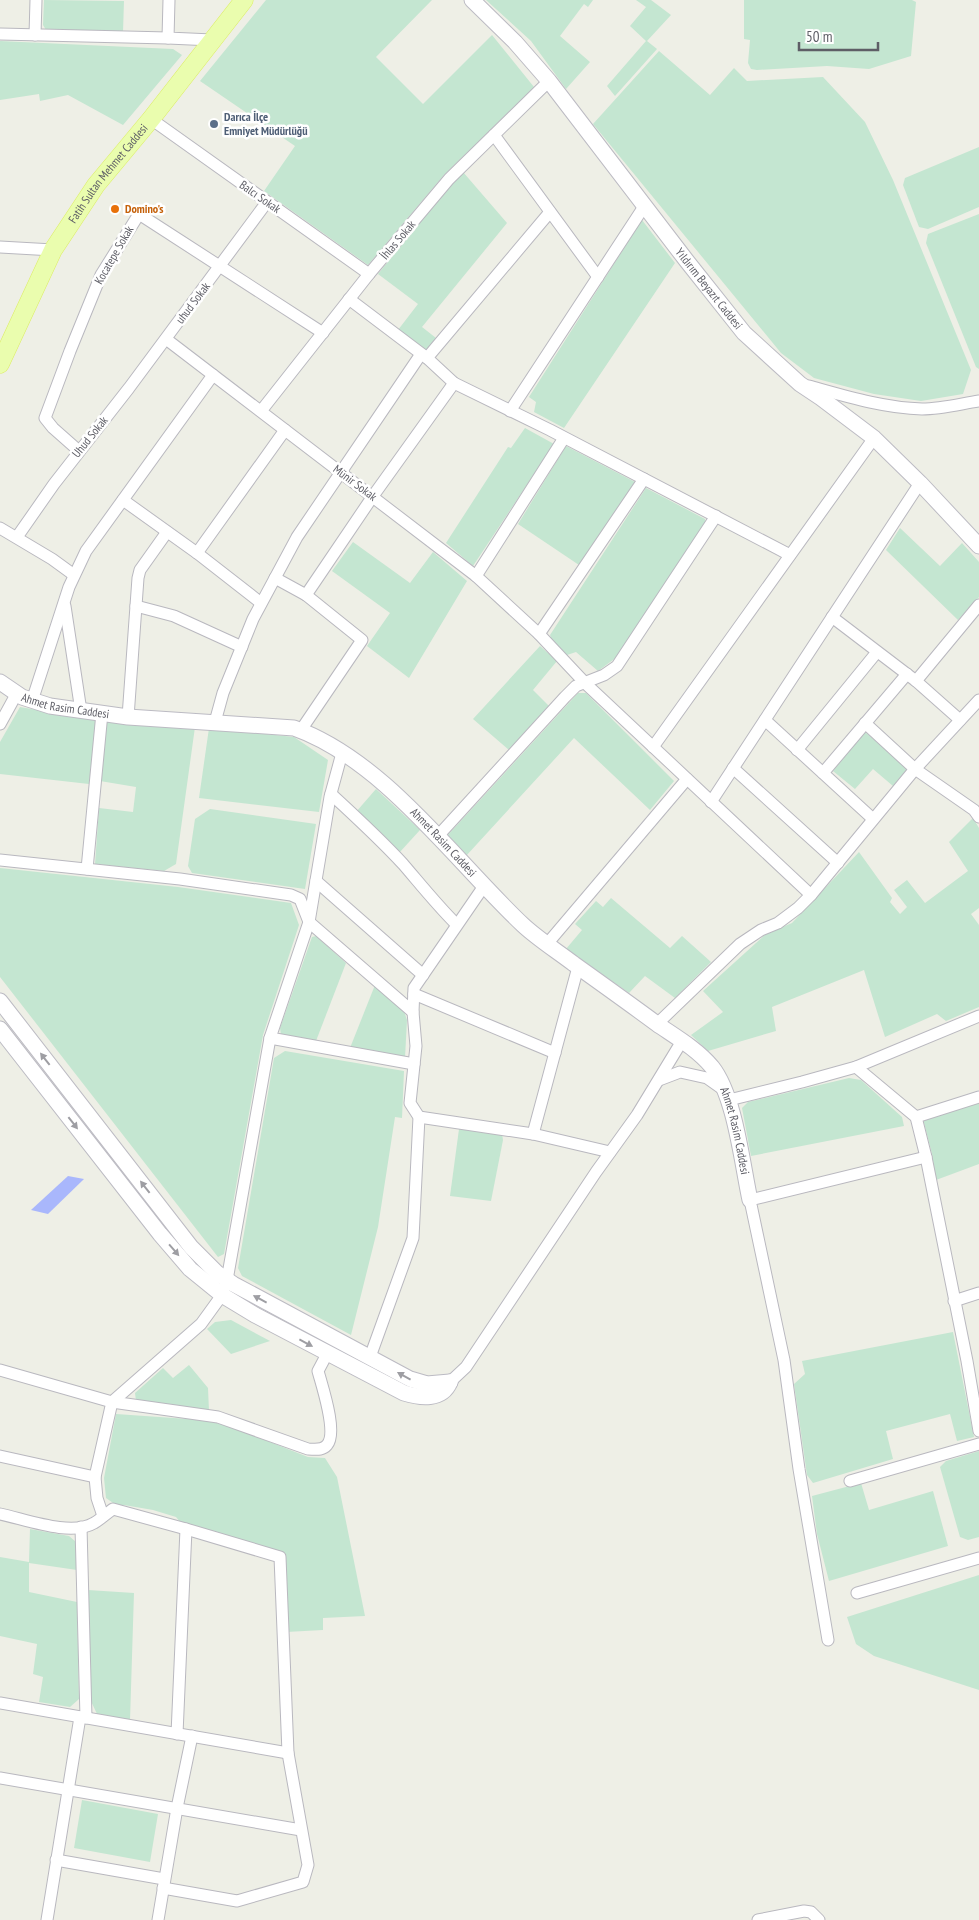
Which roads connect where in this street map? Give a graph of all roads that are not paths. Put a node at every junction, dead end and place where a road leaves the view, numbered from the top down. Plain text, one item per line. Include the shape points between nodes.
1 (36, 0) edge
2 (169, 0) edge
3 (244, 0) edge
4 (472, 0) edge
5 (0, 34) edge
6 (35, 35) junction
7 (168, 38) junction
8 (212, 40) junction
9 (549, 81) junction
10 (151, 119) junction
11 (494, 135) junction
12 (267, 202) junction
13 (645, 205) junction
14 (550, 212) junction
15 (0, 247) edge
16 (53, 250) junction
17 (220, 267) junction
18 (369, 274) junction
19 (598, 277) junction
20 (349, 299) junction
21 (323, 333) junction
22 (166, 339) junction
23 (424, 356) junction
24 (0, 364) edge
25 (213, 375) junction
26 (454, 383) junction
27 (800, 384) junction
28 (979, 401) edge
29 (261, 411) junction
30 (510, 411) junction
31 (286, 430) junction
32 (564, 438) junction
33 (874, 438) junction
34 (79, 450) junction
35 (341, 472) junction
36 (644, 479) junction
37 (920, 483) junction
38 (373, 496) junction
39 (123, 500) junction
40 (716, 516) junction
41 (0, 528) edge
42 (167, 532) junction
43 (17, 537) junction
44 (979, 546) edge
45 (197, 553) junction
46 (790, 555) junction
47 (74, 575) junction
48 (476, 576) junction
49 (275, 578) junction
50 (306, 595) junction
51 (64, 602) junction
52 (261, 602) junction
53 (979, 605) edge
54 (136, 606) junction
55 (832, 617) junction
56 (539, 634) junction
57 (242, 647) junction
58 (877, 652) junction
59 (911, 678) junction
60 (0, 682) edge
61 (586, 684) junction
62 (17, 693) junction
63 (979, 700) edge
64 (32, 701) junction
65 (81, 711) junction
66 (102, 713) junction
67 (128, 717) junction
68 (765, 720) junction
69 (960, 720) junction
70 (215, 722) junction
71 (865, 723) junction
72 (0, 724) edge
73 (301, 730) junction
74 (653, 747) junction
75 (797, 750) junction
76 (342, 753) junction
77 (734, 768) junction
78 (915, 769) junction
79 (823, 773) junction
80 (687, 779) junction
81 (331, 794) junction
82 (711, 802) junction
83 (977, 811) edge
84 (873, 819) junction
85 (437, 837) junction
86 (0, 860) edge
87 (838, 864) junction
88 (87, 869) junction
89 (316, 881) junction
90 (484, 886) junction
91 (811, 895) junction
92 (309, 922) junction
93 (456, 924) junction
94 (547, 944) junction
95 (578, 966) junction
96 (423, 975) junction
97 (414, 994) junction
98 (0, 1001) edge
99 (413, 1012) junction
100 (979, 1016) edge
101 (657, 1024) junction
102 (0, 1029) edge
103 (270, 1038) junction
104 (682, 1041) junction
105 (555, 1053) junction
106 (414, 1064) junction
107 (856, 1067) junction
108 (659, 1080) junction
109 (727, 1095) junction
110 (979, 1097) edge
111 (419, 1117) junction
112 (916, 1117) junction
113 (533, 1134) junction
114 (610, 1152) junction
115 (926, 1157) junction
116 (750, 1200) junction
117 (224, 1288) junction
118 (979, 1293) edge
119 (954, 1301) junction
120 (327, 1354) junction
121 (979, 1357) edge
122 (370, 1358) junction
123 (967, 1361) junction
124 (0, 1370) edge
125 (450, 1382) junction
126 (112, 1402) junction
127 (979, 1431) edge
128 (979, 1444) edge
129 (0, 1456) edge
130 (95, 1477) junction
131 (850, 1481) dead end
132 (0, 1514) edge
133 (103, 1516) junction
134 (81, 1527) junction
135 (186, 1529) junction
136 (979, 1558) edge
137 (857, 1593) dead end
138 (828, 1640) dead end
139 (0, 1703) edge
140 (83, 1717) junction
141 (177, 1734) junction
142 (192, 1736) junction
143 (288, 1753) junction
144 (0, 1778) edge
145 (68, 1790) junction
146 (176, 1808) junction
147 (301, 1830) junction
148 (56, 1860) junction
149 (164, 1884) junction
150 (47, 1920) edge
151 (158, 1920) edge
152 (758, 1920) edge
153 (819, 1920) edge

1 - 6 street
2 - 7 street
3 - 8 main road, Fatih Sultan Mehmet Caddesi
4 - 9 street, Yıldırım Beyazıt Caddesi
5 - 6 street
6 - 7 street
7 - 8 street
8 - 10 main road, Fatih Sultan Mehmet Caddesi
9 - 11 street, İhlas Sokak
9 - 13 street, Yıldırım Beyazıt Caddesi
10 - 12 street, Balcı Sokak
10 - 16 main road, Fatih Sultan Mehmet Caddesi via 96,185
11 - 14 street
11 - 18 street, İhlas Sokak via 449,179
12 - 17 street
12 - 18 street, Balcı Sokak
13 - 19 street
13 - 27 street, Yıldırım Beyazıt Caddesi via 744,333
14 - 19 street
14 - 23 street
15 - 16 street
16 - 24 main road, Fatih Sultan Mehmet Caddesi
17 - 21 street, Kocatepe Sokak
17 - 22 street, uhud Sokak
17 - 34 street, Kocatepe Sokak via 139,214 101,275 45,418
18 - 20 street, İhlas Sokak
19 - 30 street
20 - 21 street, İhlas Sokak
20 - 23 street
21 - 29 street, İhlas Sokak
22 - 25 street, Münir Sokak
22 - 34 street, Uhud Sokak via 87,444
23 - 26 street
23 - 35 street
25 - 29 street, Münir Sokak
25 - 39 street
26 - 30 street
26 - 38 street
27 - 28 street via 869,401 922,408
27 - 33 street, Yıldırım Beyazıt Caddesi
29 - 31 street, Münir Sokak
30 - 32 street
31 - 35 street, Münir Sokak
31 - 45 street
32 - 36 street
32 - 48 street
33 - 37 street, Yıldırım Beyazıt Caddesi
33 - 46 street
34 - 43 street, Uhud Sokak
35 - 38 street, Münir Sokak
35 - 49 street via 297,537
36 - 40 street
36 - 56 street
37 - 44 street, Yıldırım Beyazıt Caddesi
37 - 55 street
38 - 48 street, Münir Sokak
38 - 50 street
39 - 42 street
39 - 47 street via 96,536
40 - 46 street
40 - 61 street via 617,666
41 - 43 street
42 - 45 street
42 - 54 street via 140,570
43 - 47 street
45 - 52 street
46 - 74 street
47 - 51 street
48 - 56 street, Münir Sokak
49 - 50 street
49 - 52 street
50 - 73 street via 362,640
51 - 64 street
51 - 65 street
52 - 57 street
53 - 59 street
54 - 57 street via 174,616
54 - 67 street
55 - 58 street
55 - 68 street
56 - 61 street, Münir Sokak
57 - 70 street
58 - 59 street
58 - 75 street
59 - 69 street
59 - 71 street
60 - 62 street, Ahmet Rasim Caddesi
61 - 74 street, Münir Sokak
61 - 85 street via 576,686 565,697
62 - 64 street, Ahmet Rasim Caddesi
62 - 72 street
63 - 69 street
64 - 65 street, Ahmet Rasim Caddesi
65 - 66 street, Ahmet Rasim Caddesi
66 - 67 street, Ahmet Rasim Caddesi
66 - 88 street
67 - 70 street, Ahmet Rasim Caddesi
68 - 75 street
68 - 77 street
69 - 78 street
70 - 73 street, Ahmet Rasim Caddesi
71 - 78 street
71 - 79 street
73 - 76 street, Ahmet Rasim Caddesi
74 - 80 street, Münir Sokak
75 - 79 street
76 - 81 street
76 - 85 street, Ahmet Rasim Caddesi via 386,786
77 - 82 street
77 - 87 street
78 - 83 street
78 - 84 street
79 - 84 street
80 - 82 street, Münir Sokak
80 - 94 street
81 - 89 street
81 - 93 street via 403,864
82 - 91 street, Münir Sokak
84 - 87 street
85 - 90 street, Ahmet Rasim Caddesi
86 - 88 street
87 - 91 street
88 - 92 street via 291,895 300,899
89 - 92 street
89 - 96 street
90 - 93 street
90 - 94 street, Ahmet Rasim Caddesi
91 - 101 street via 778,923 740,944
92 - 99 street
92 - 103 street
93 - 96 street
94 - 95 street, Ahmet Rasim Caddesi
95 - 101 street, Ahmet Rasim Caddesi
95 - 105 street
96 - 97 street via 414,988
97 - 99 street
97 - 105 street
117 -> 98 street
99 - 106 street
100 - 107 street
101 - 104 street, Ahmet Rasim Caddesi
102 -> 117 street via 190,1269
103 - 106 street
103 - 117 street
104 - 108 street
104 - 109 street, Ahmet Rasim Caddesi via 712,1068
105 - 113 street
106 - 111 street via 410,1103
107 - 109 street via 802,1082
107 - 112 street
108 - 109 street via 680,1072 707,1078
108 - 114 street
109 - 116 street, Ahmet Rasim Caddesi
110 - 112 street
111 - 113 street
111 - 122 street via 413,1238
112 - 115 street
113 - 114 street
114 - 125 street via 466,1367
115 - 116 street
115 - 119 street
116 - 138 street via 784,1360
117 -> 120 street
122 -> 117 street
117 - 126 street via 201,1324
118 - 119 street
119 - 123 street
120 - 125 street via 409,1395 437,1396
120 - 126 street via 318,1371 332,1431 328,1444 321,1449 308,1449 218,1417
121 - 123 street
125 -> 122 street via 420,1383
123 - 127 street
124 - 126 street
126 - 130 street
128 - 131 street
129 - 130 street
130 - 133 street
132 - 134 street via 65,1528
133 - 134 street
133 - 135 street via 113,1509
134 - 140 street
135 - 141 street
135 - 143 street via 280,1557
136 - 137 street
139 - 140 street
140 - 141 street
140 - 145 street
141 - 142 street
142 - 143 street
142 - 146 street
143 - 147 street
144 - 145 street
145 - 146 street
145 - 148 street
146 - 147 street
146 - 149 street
147 - 149 street via 308,1865 303,1882 237,1901
148 - 149 street
148 - 150 street
149 - 151 street
152 - 153 street via 804,1911 811,1912

